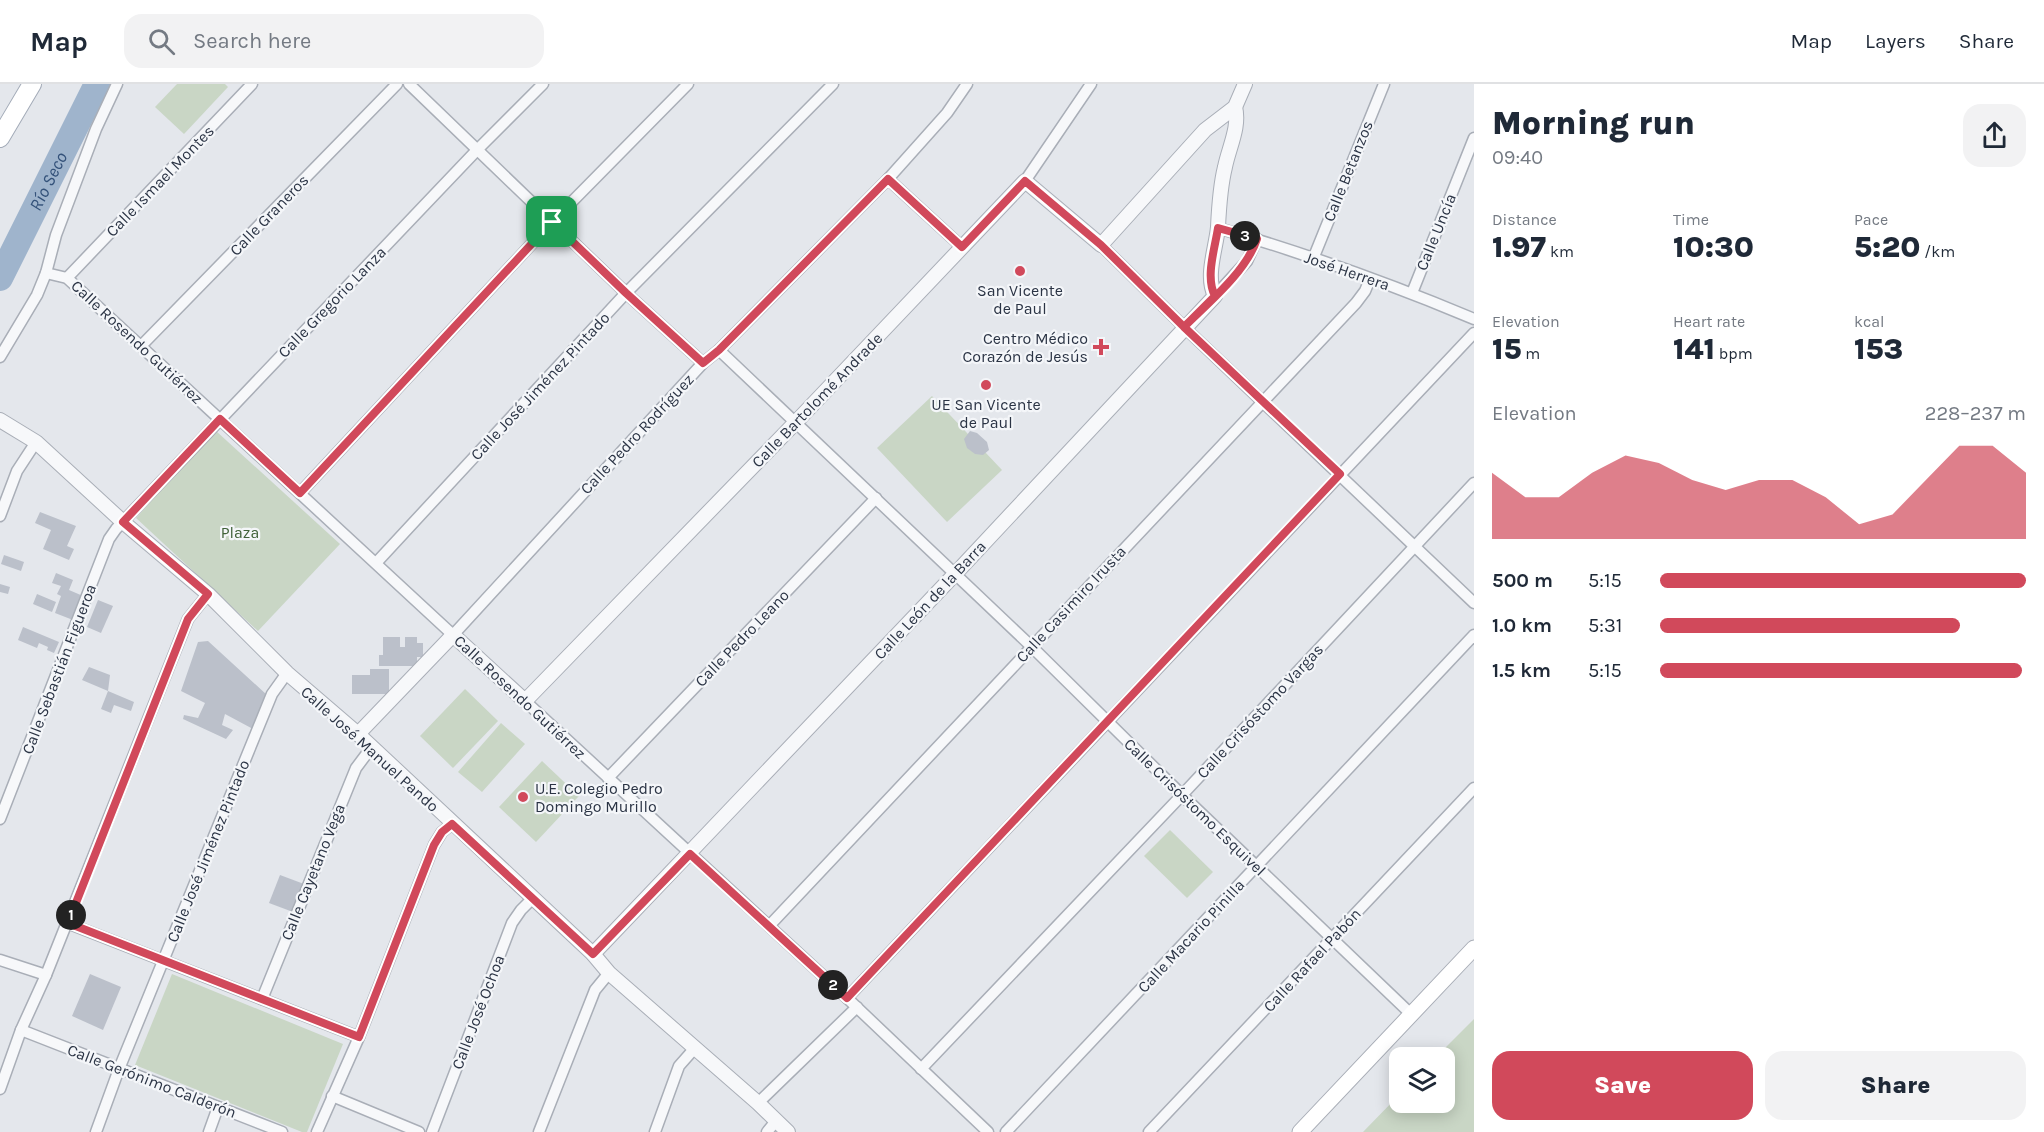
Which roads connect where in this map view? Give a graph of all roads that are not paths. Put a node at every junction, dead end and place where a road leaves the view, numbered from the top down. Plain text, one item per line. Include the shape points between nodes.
1 (32, 84) edge
2 (117, 84) edge
3 (252, 84) edge
4 (397, 84) edge
5 (409, 84) edge
6 (543, 84) edge
7 (688, 84) edge
8 (833, 84) edge
9 (968, 84) edge
10 (1091, 84) edge
11 (1245, 84) edge
12 (1384, 84) edge
13 (1235, 107) junction
14 (0, 138) edge
15 (1474, 138) edge
16 (477, 150) junction
17 (888, 179) junction
18 (1025, 181) junction
19 (552, 222) junction
20 (1218, 228) junction
21 (1257, 239) junction
22 (1101, 245) junction
23 (962, 247) junction
24 (1313, 259) junction
25 (46, 273) junction
26 (68, 278) junction
27 (1370, 279) junction
28 (626, 293) junction
29 (1412, 293) junction
30 (1215, 296) junction
31 (1474, 319) edge
32 (1184, 327) junction
33 (1474, 333) edge
34 (141, 346) junction
35 (719, 350) junction
36 (0, 357) edge
37 (703, 363) junction
38 (1263, 400) junction
39 (220, 419) junction
40 (0, 420) edge
41 (796, 422) junction
42 (36, 442) junction
43 (1340, 474) junction
44 (1474, 483) edge
45 (300, 493) junction
46 (876, 498) junction
47 (0, 516) edge
48 (123, 522) junction
49 (1414, 546) junction
50 (376, 563) junction
51 (955, 574) junction
52 (208, 594) junction
53 (1474, 603) edge
54 (453, 635) junction
55 (1474, 635) edge
56 (1031, 646) junction
57 (287, 673) junction
58 (525, 701) junction
59 (1108, 722) junction
60 (358, 734) junction
61 (371, 748) junction
62 (608, 778) junction
63 (1474, 788) edge
64 (1182, 795) junction
65 (0, 819) edge
66 (452, 824) junction
67 (690, 854) junction
68 (1255, 867) junction
69 (533, 898) junction
70 (68, 923) junction
71 (769, 926) junction
72 (1332, 939) junction
73 (1474, 948) edge
74 (593, 954) junction
75 (0, 960) edge
76 (163, 960) junction
77 (609, 973) junction
78 (46, 975) junction
79 (847, 998) junction
80 (262, 999) junction
81 (857, 1007) junction
82 (1412, 1015) junction
83 (21, 1030) junction
84 (359, 1037) junction
85 (694, 1049) junction
86 (119, 1069) junction
87 (921, 1069) junction
88 (0, 1089) edge
89 (332, 1096) junction
90 (758, 1103) junction
91 (218, 1107) junction
92 (771, 1126) edge
93 (96, 1132) edge
94 (209, 1132) edge
95 (282, 1132) edge
96 (317, 1132) edge
97 (419, 1132) edge
98 (432, 1132) edge
99 (539, 1132) edge
100 (655, 1132) edge
101 (788, 1132) edge
102 (988, 1132) edge
103 (1006, 1132) edge
104 (1149, 1132) edge
105 (1300, 1132) edge

1 - 14 main road
2 - 25 street via 56,235
3 - 26 street, Calle Ismael Montes
4 - 34 street, Calle Graneros
5 - 16 street
6 - 16 street, Calle Gregorio Lanza
7 - 19 street
8 - 28 street, Calle José Jiménez Pintado
9 - 17 street, Calle Pedro Rodríguez
10 - 18 street, Calle Bartolomé Andrade
11 - 13 street
12 - 24 street, Calle Betanzos
13 - 20 street via 1237,116 1218,201
13 - 22 street via 1205,130
15 - 29 street, Calle Uncía
16 - 19 street
16 - 39 street, Calle Gregorio Lanza
17 - 23 street
17 - 35 street, Calle Pedro Rodríguez
18 - 22 street
18 - 23 street, Calle Bartolomé Andrade
19 - 28 street
19 - 45 street
20 - 21 street, José Herrera
20 - 30 street via 1211,274
21 - 24 street, José Herrera
21 - 30 street, Calle León de la Barra via 1247,261
22 - 32 street
23 - 41 street, Calle Bartolomé Andrade
24 - 27 street, José Herrera
25 - 26 street, Calle Rosendo Gutiérrez
25 - 36 street
26 - 34 street, Calle Rosendo Gutiérrez
27 - 29 street, José Herrera
27 - 38 street, Calle Casimiro Irusta via 1356,303
28 - 37 street
28 - 50 street, Calle José Jiménez Pintado
29 - 31 street, José Herrera
30 - 32 street, Calle León de la Barra
32 - 38 street
32 - 51 street, Calle León de la Barra
33 - 43 street
34 - 39 street, Calle Rosendo Gutiérrez
35 - 37 street, Calle Pedro Rodríguez
35 - 41 street, Calle Crisóstomo Esquivel
37 - 54 street, Calle Pedro Rodríguez
38 - 43 street
38 - 56 street, Calle Casimiro Irusta
39 - 45 street, Calle Rosendo Gutiérrez
39 - 48 street, Calle Gregorio Lanza
40 - 42 street, Calle José Manuel Pando
41 - 46 street, Calle Crisóstomo Esquivel
41 - 58 street, Calle Bartolomé Andrade
42 - 47 street via 17,471
42 - 48 street, Calle José Manuel Pando
43 - 49 street
43 - 59 street
44 - 49 street, Calle Crisóstomo Vargas
45 - 50 street, Calle Rosendo Gutiérrez
46 - 51 street, Calle Crisóstomo Esquivel
46 - 62 street, Calle Pedro Leano
48 - 52 street, Calle José Manuel Pando
48 - 65 street, Calle Sebastián Figueroa via 109,539
49 - 53 street
49 - 64 street, Calle Crisóstomo Vargas
50 - 54 street, Calle Rosendo Gutiérrez
51 - 56 street, Calle Crisóstomo Esquivel
51 - 67 street, Calle León de la Barra
52 - 57 street, Calle José Manuel Pando
52 - 70 street via 188,619
54 - 58 street, Calle Rosendo Gutiérrez
54 - 60 street, Calle Pedro Rodríguez
55 - 68 street, Calle Macario Pinilla
56 - 59 street, Calle Crisóstomo Esquivel
56 - 71 street, Calle Casimiro Irusta
57 - 60 street, Calle José Manuel Pando
57 - 76 street, Calle José Jiménez Pintado via 272,694
58 - 62 street, Calle Rosendo Gutiérrez
59 - 64 street, Calle Crisóstomo Esquivel
59 - 79 street
60 - 61 street, Calle José Manuel Pando
61 - 66 street, Calle José Manuel Pando
61 - 80 street, Calle Cayetano Vega via 356,768
62 - 67 street, Calle Rosendo Gutiérrez
63 - 72 street, Calle Rafael Pabón
64 - 68 street, Calle Crisóstomo Esquivel
64 - 87 street, Calle Crisóstomo Vargas
66 - 69 street, Calle José Manuel Pando
66 - 84 street via 434,845
67 - 71 street, Calle Rosendo Gutiérrez
67 - 74 street, Calle León de la Barra
68 - 72 street, Calle Crisóstomo Esquivel
68 - 103 street, Calle Macario Pinilla
69 - 74 street, Calle José Manuel Pando
69 - 98 street, Calle José Ochoa via 512,923
70 - 76 street
70 - 78 street
71 - 79 street, Calle Rosendo Gutiérrez
72 - 82 street, Calle Crisóstomo Esquivel
72 - 104 street, Calle Rafael Pabón
73 - 82 main road
74 - 77 street, Calle José Manuel Pando
75 - 78 street
76 - 80 street
76 - 86 street, Calle José Jiménez Pintado
77 - 85 street, Calle José Manuel Pando
77 - 99 street via 595,990
78 - 83 street
79 - 81 street, Calle Rosendo Gutiérrez
80 - 84 street
81 - 87 street, Calle Rosendo Gutiérrez
81 - 90 street
82 - 105 main road
83 - 86 street, Calle Gerónimo Calderón
83 - 88 street
84 - 89 street
85 - 90 street, Calle José Manuel Pando
85 - 100 street via 680,1066
86 - 91 street, Calle Gerónimo Calderón
86 - 93 street, Calle José Jiménez Pintado
87 - 102 street, Calle Rosendo Gutiérrez
89 - 96 street
89 - 97 street
90 - 92 street, Calle José Manuel Pando
91 - 94 street
91 - 95 street, Calle Gerónimo Calderón
92 - 101 street, Calle José Manuel Pando

